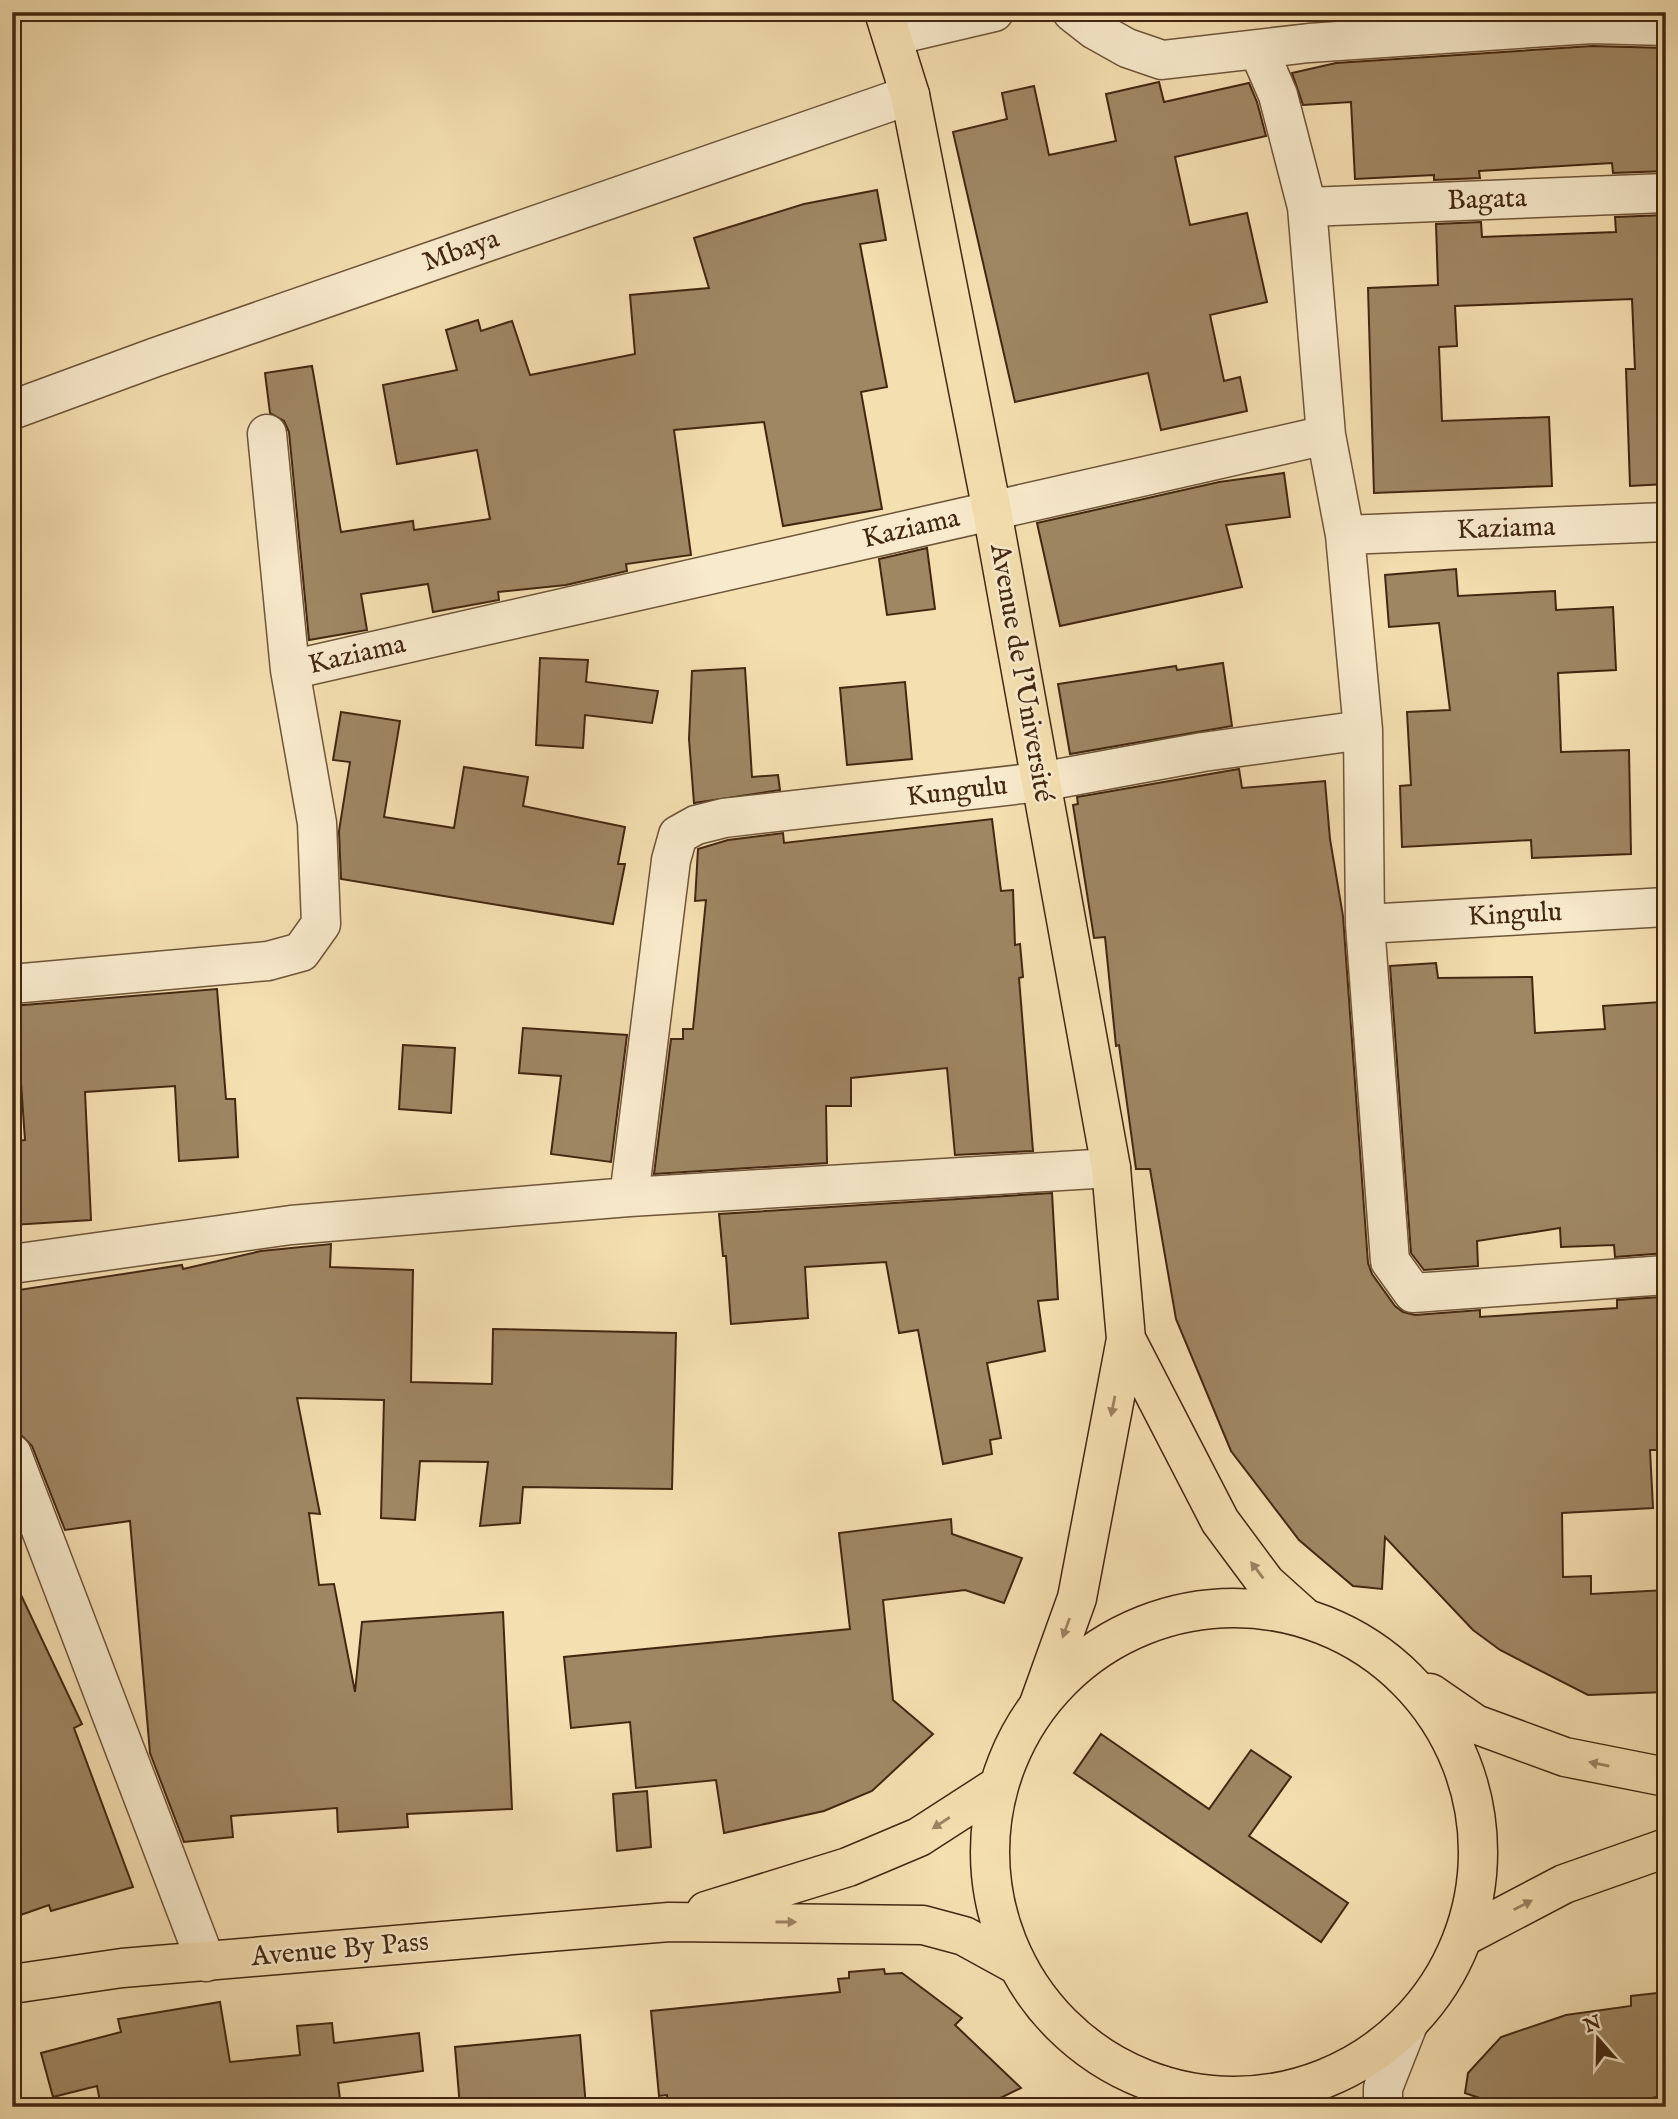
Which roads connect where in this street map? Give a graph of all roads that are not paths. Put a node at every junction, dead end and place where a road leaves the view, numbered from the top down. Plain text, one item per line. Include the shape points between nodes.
1 (994, 12) edge
2 (1072, 12) edge
3 (888, 24) edge
4 (1666, 26) edge
5 (1259, 51) junction
6 (910, 95) junction
7 (1666, 193) edge
8 (1307, 207) junction
9 (12, 410) edge
10 (267, 434) dead end
11 (1326, 435) junction
12 (992, 511) junction
13 (1666, 522) edge
14 (1345, 535) junction
15 (290, 670) junction
16 (1363, 730) junction
17 (1040, 782) junction
18 (1666, 907) edge
19 (1365, 924) junction
20 (12, 984) edge
21 (1111, 1168) junction
22 (629, 1197) junction
23 (12, 1264) edge
24 (1666, 1275) edge
25 (1126, 1339) junction
26 (12, 1454) edge
27 (1305, 1618) junction
28 (1402, 1673) junction
29 (1039, 1704) junction
30 (1666, 1777) edge
31 (998, 1786) junction
32 (1666, 1848) edge
33 (669, 1922) junction
34 (1463, 1937) junction
35 (206, 1962) junction
36 (1016, 1964) junction
37 (12, 1984) edge
38 (1409, 2022) junction
39 (1171, 2096) edge
40 (1383, 2107) edge

1 - 3 street
2 - 5 street via 1127,48 1162,61
3 - 6 main road, Avenue de l’Université
4 - 5 street via 1591,24 1309,43
5 - 8 street via 1278,95
6 - 9 street, Mbaya
6 - 12 main road, Avenue de l’Université
7 - 8 street, Bagata
8 - 11 street
10 - 15 street
11 - 12 street, Kaziama
11 - 14 street
12 - 15 street, Kaziama
12 - 17 main road, Avenue de l’Université
13 - 14 street, Kaziama
14 - 16 street
15 - 20 street, Kaziama via 317,823 321,924 300,952 268,961
16 - 17 street, Kungulu via 1203,752
16 - 19 street
17 - 21 main road, Avenue de l’Université
17 - 22 street, Kungulu via 724,818 678,835 671,860
18 - 19 street, Kingulu
19 - 24 street via 1390,1261 1413,1293
21 - 22 street
21 - 25 main road, Avenue de l’Université
22 - 23 street via 291,1225
27 -> 25 main road via 1266,1583 1220,1521
25 -> 29 main road via 1077,1598
26 - 35 street
27 - 28 main road via 1340,1631
27 - 29 main road via 1264,1609 1221,1608 1179,1614 1139,1627 1101,1647
30 -> 28 main road via 1565,1757 1475,1724
28 - 34 main road via 1446,1728 1465,1767 1476,1810 1476,1885
29 - 31 main road via 1008,1757
31 -> 33 main road via 919,1837 848,1867
31 - 36 main road via 988,1847 995,1908
34 -> 32 main road via 1564,1884
33 - 35 main road, Avenue By Pass
33 -> 36 main road via 923,1925 964,1936
34 - 38 main road via 1441,1983
35 - 37 main road, Avenue By Pass via 121,1968
36 - 39 main road via 1042,2005 1076,2040
38 - 39 main road via 1346,2068 1294,2088 1250,2095
38 - 40 street via 1383,2088

